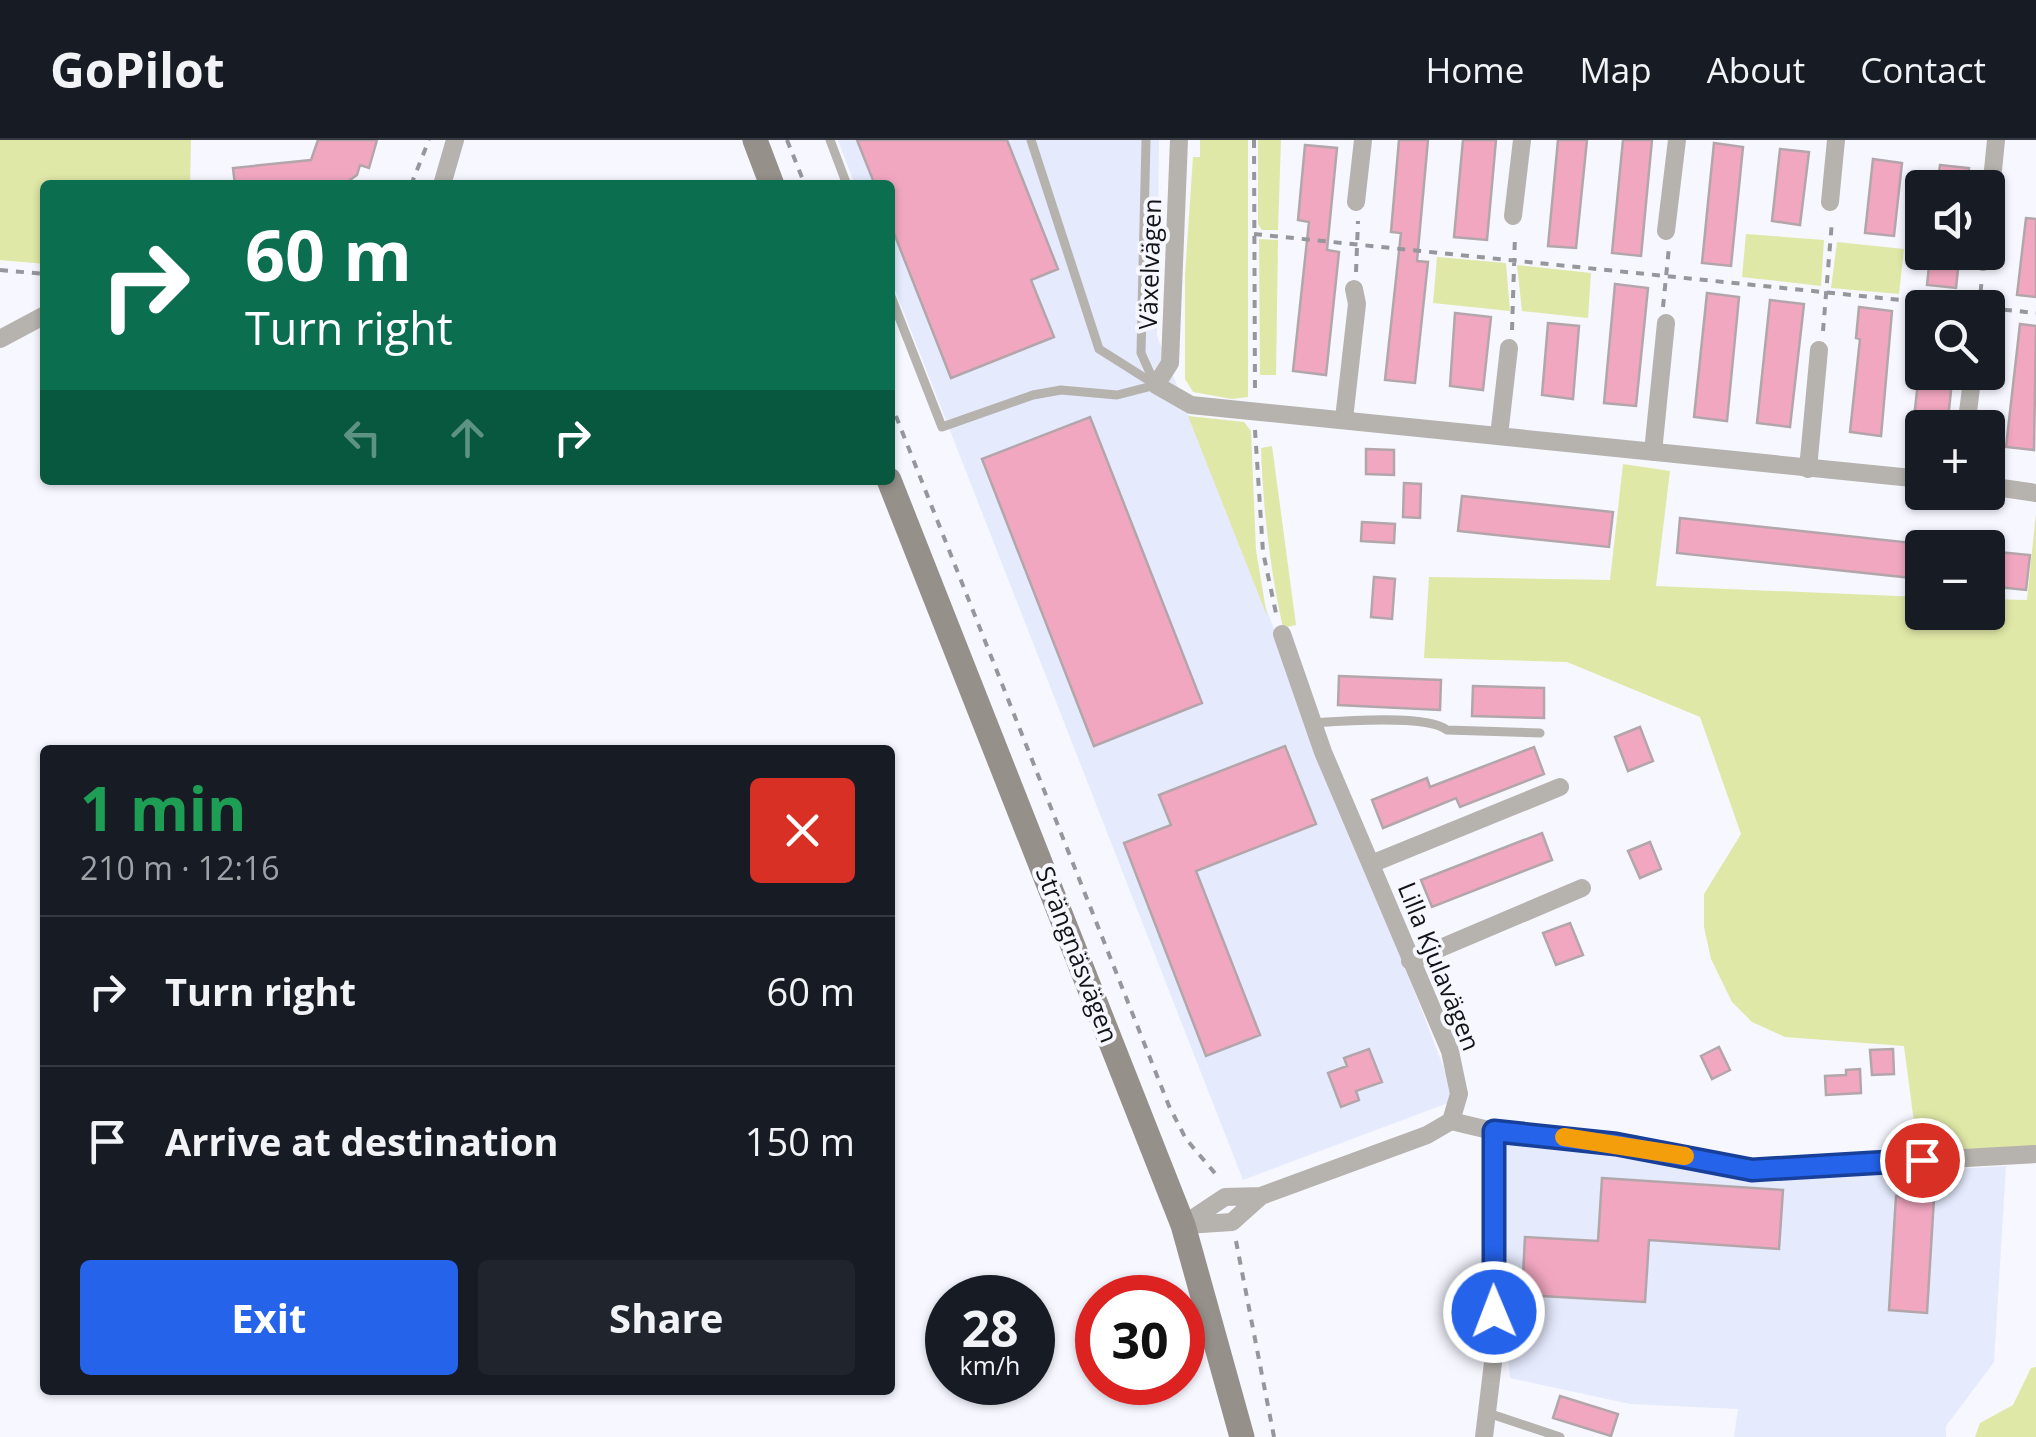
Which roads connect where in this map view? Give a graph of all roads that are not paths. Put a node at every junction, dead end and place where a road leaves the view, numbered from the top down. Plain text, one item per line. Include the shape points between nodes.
1 (455, 140) edge
2 (755, 140) edge
3 (830, 140) edge
4 (1031, 140) edge
5 (1146, 140) edge
6 (1179, 140) edge
7 (1363, 140) edge
8 (1522, 140) edge
9 (1678, 140) edge
10 (1836, 140) edge
11 (1996, 140) edge
12 (1993, 170) edge
13 (443, 180) edge
14 (770, 180) edge
15 (845, 180) edge
16 (1356, 202) road end
17 (1830, 202) road end
18 (1513, 216) road end
19 (1667, 226) road end
20 (1354, 288) road end
21 (895, 307) edge
22 (40, 317) edge
23 (1665, 327) road end
24 (0, 338) edge
25 (1509, 348) road end
26 (1819, 350) road end
27 (1156, 385) junction
28 (1344, 419) junction
29 (1499, 436) junction
30 (1653, 452) junction
31 (1808, 469) junction
32 (1905, 478) edge
33 (891, 485) edge
34 (2005, 489) edge
35 (2036, 494) edge
36 (1282, 634) road end
37 (1312, 722) junction
38 (1540, 732) dead end
39 (1560, 787) dead end
40 (1371, 864) junction
41 (1582, 888) dead end
42 (1410, 961) junction
43 (1452, 1121) junction
44 (1494, 1131) junction
45 (2036, 1154) edge
46 (1183, 1226) junction
47 (1488, 1413) junction
48 (1242, 1437) edge
49 (1484, 1437) edge
50 (1560, 1437) edge

1 - 13 street
2 - 14 main road
3 - 15 lane
4 - 27 lane via 1099,348
5 - 27 lane via 1141,353
6 - 27 street, Växelvägen via 1170,363
7 - 16 street
8 - 18 street
9 - 19 street
10 - 17 street
11 - 12 street
20 - 28 street
21 - 27 lane via 942,427 1033,394 1117,395
22 - 24 street
23 - 30 street
25 - 29 street
26 - 31 street
27 - 28 street via 1191,405
28 - 29 street
29 - 30 street
30 - 31 street
31 - 32 street
33 - 46 main road, Strängnäsvägen
34 - 35 street
36 - 37 street, Lilla Kjulavägen
37 - 38 lane via 1392,718 1447,730
37 - 40 street, Lilla Kjulavägen
39 - 40 street, Lilla Kjulavägen
40 - 42 street, Lilla Kjulavägen
41 - 42 street
42 - 43 street, Lilla Kjulavägen via 1456,1071
43 - 44 street
43 - 46 street via 1260,1196 1232,1222
44 - 45 street via 1616,1144 1752,1170
44 - 47 street via 1495,1346
46 - 48 main road, Strängnäsvägen
47 - 49 street
47 - 50 lane

